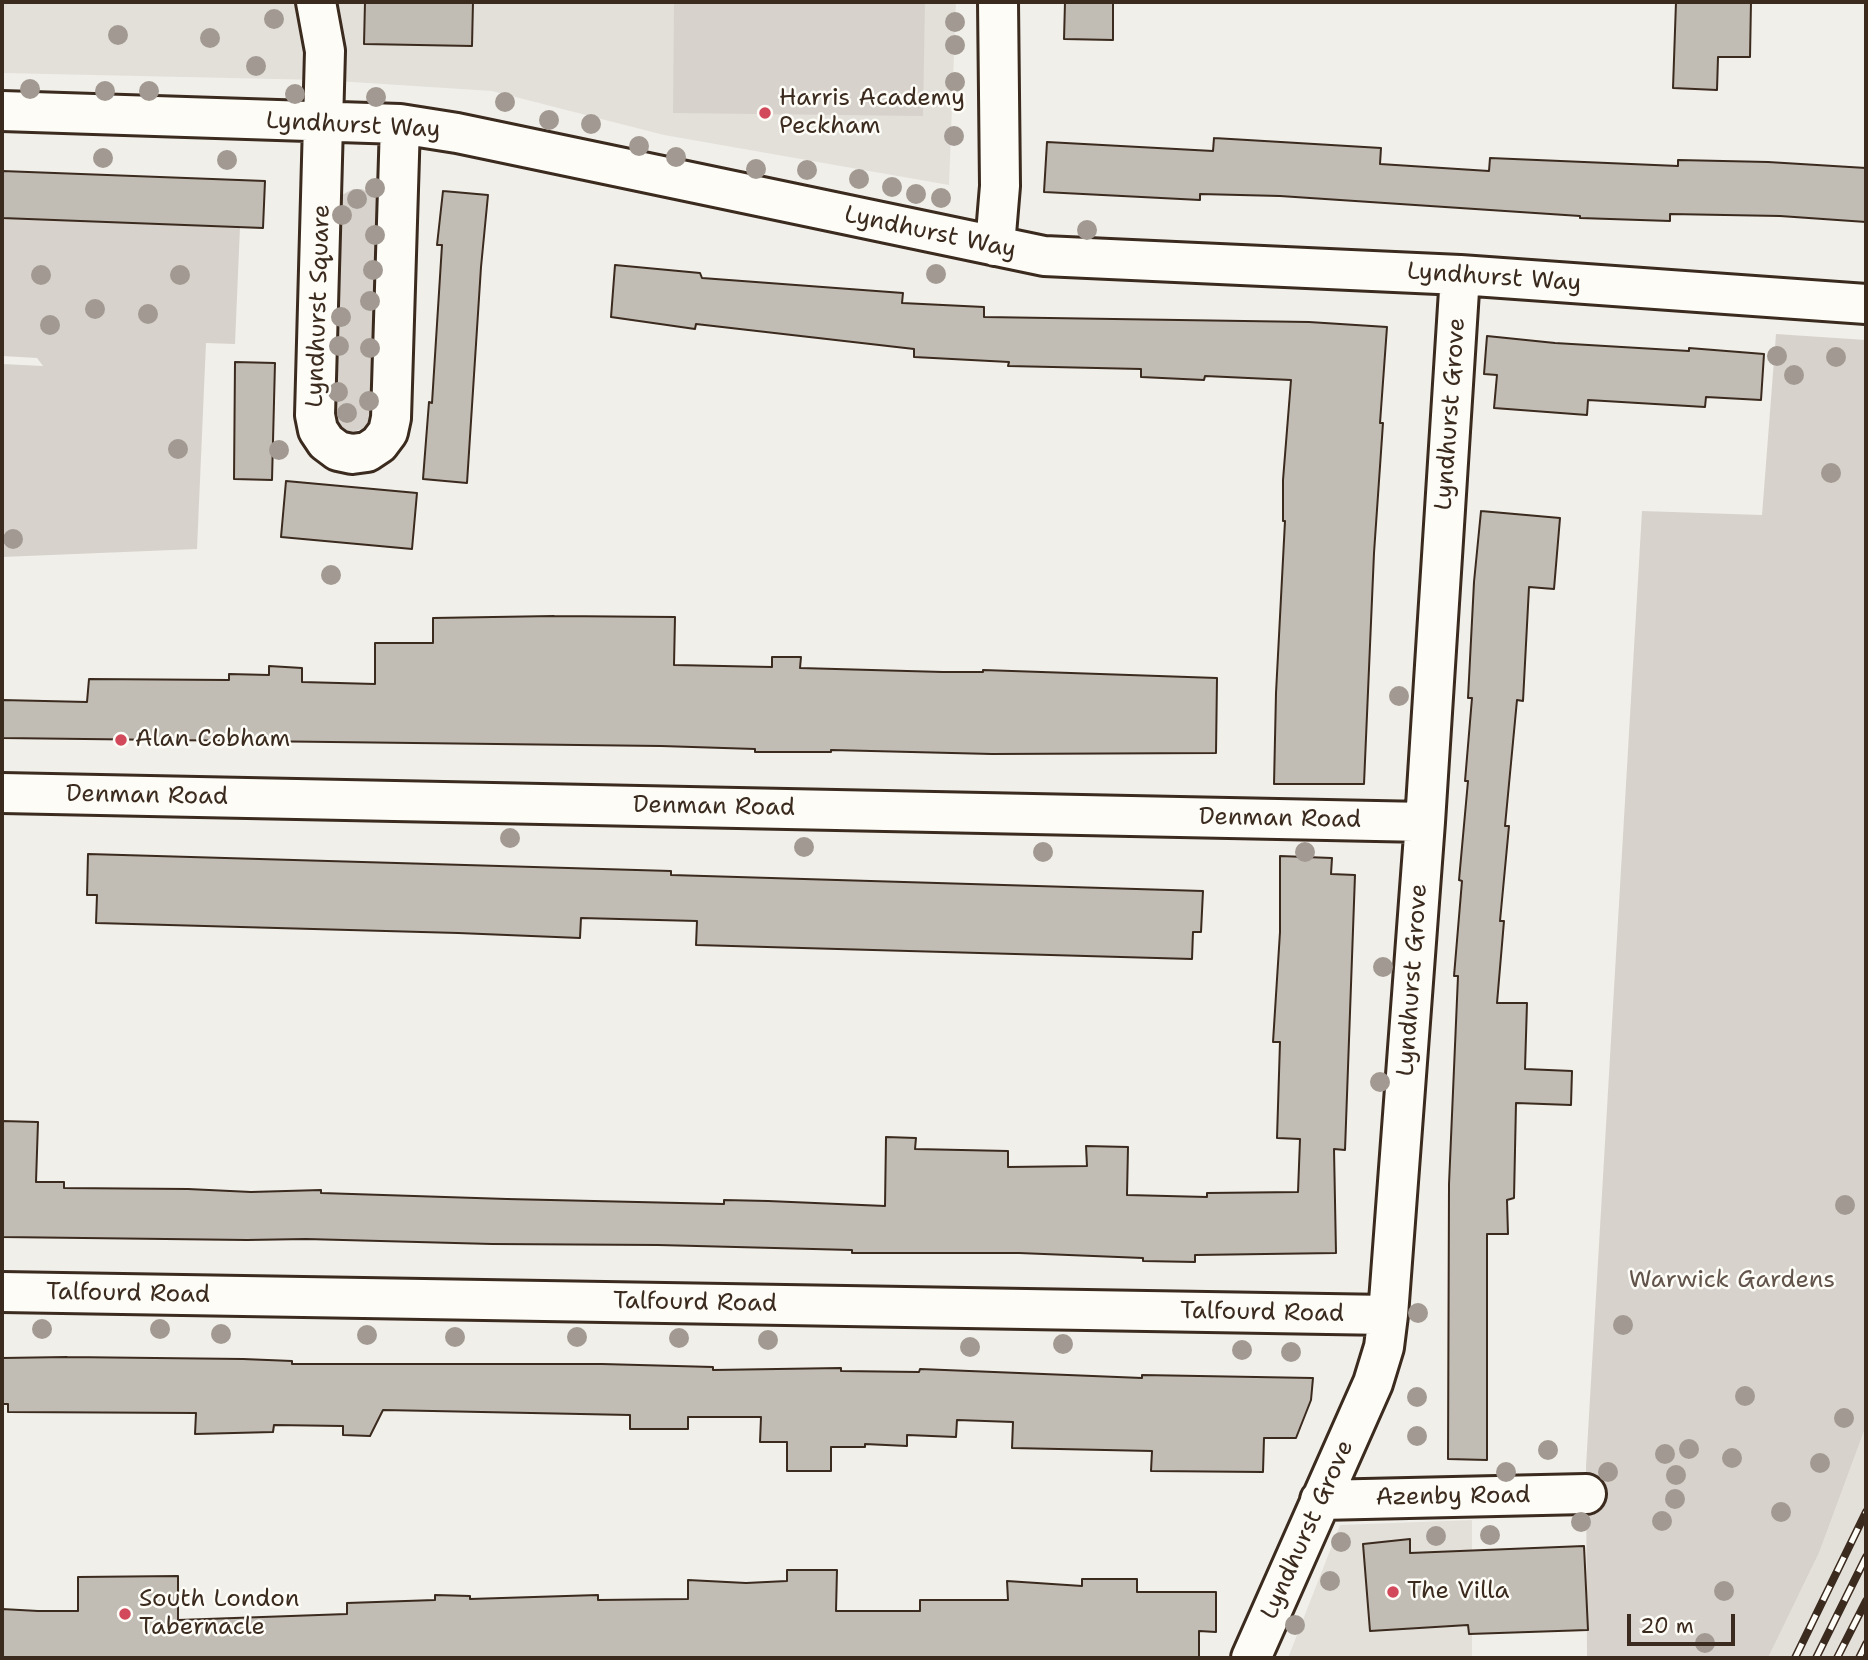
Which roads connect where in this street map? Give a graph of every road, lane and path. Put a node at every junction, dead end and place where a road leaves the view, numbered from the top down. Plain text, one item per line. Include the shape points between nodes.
1 (316, 2) edge
2 (998, 2) edge
3 (2, 111) edge
4 (324, 122) junction
5 (400, 124) junction
6 (995, 246) junction
7 (1460, 275) junction
8 (1866, 304) edge
9 (2, 793) edge
10 (1425, 822) junction
11 (2, 1292) edge
12 (1388, 1315) junction
13 (1586, 1494) dead end
14 (1320, 1500) junction
15 (1251, 1658) edge

1 - 4 street, Lyndhurst Square via 325,51
2 - 6 street via 1000,186
3 - 4 street, Lyndhurst Way
4 - 5 street, Lyndhurst Way
4 - 5 street, Lyndhurst Square via 315,415 326,442 352,454 379,444 391,418
5 - 6 street, Lyndhurst Way
6 - 7 street, Lyndhurst Way via 1044,256
7 - 8 street, Lyndhurst Way
7 - 10 street, Lyndhurst Grove
9 - 10 street, Denman Road
10 - 12 street, Lyndhurst Grove
11 - 12 street, Talfourd Road
12 - 14 street, Lyndhurst Grove via 1373,1383
13 - 14 street, Azenby Road
14 - 15 street, Lyndhurst Grove

